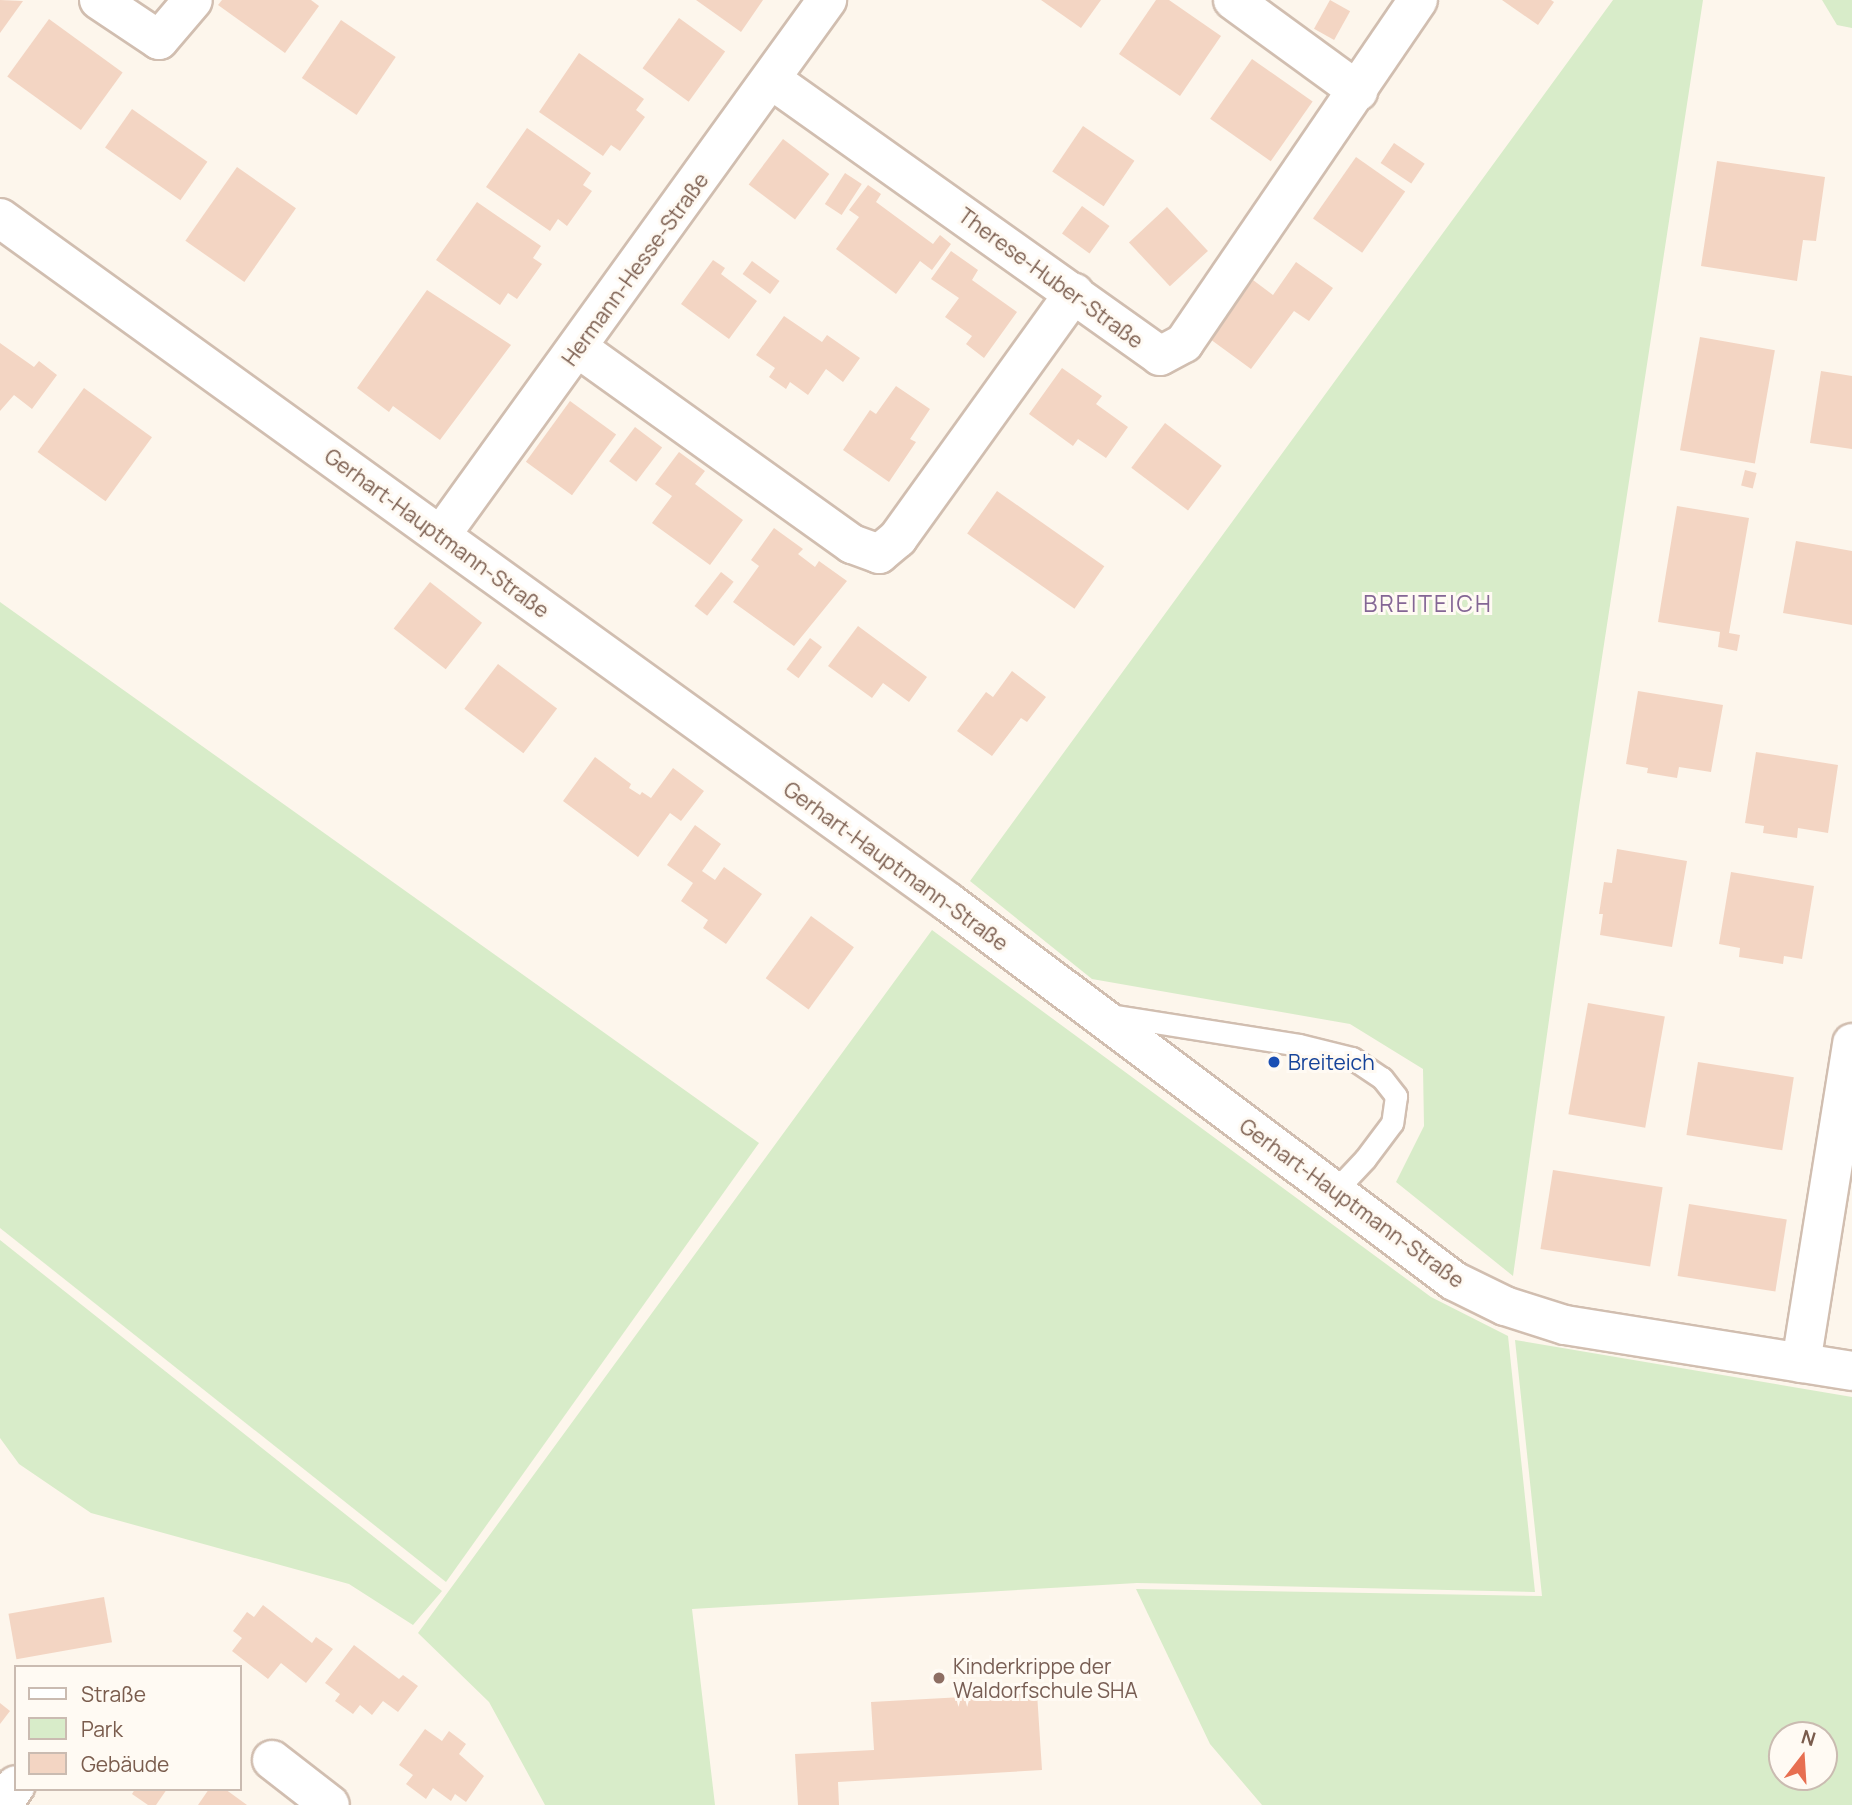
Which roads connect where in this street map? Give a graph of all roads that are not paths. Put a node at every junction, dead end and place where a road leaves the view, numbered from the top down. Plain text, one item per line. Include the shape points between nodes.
1 (99, 0) edge
2 (193, 0) edge
3 (827, 0) edge
4 (1233, 0) edge
5 (1418, 0) edge
6 (772, 80) junction
7 (1357, 91) junction
8 (0, 218) edge
9 (1074, 293) junction
10 (578, 348) junction
11 (440, 535) junction
12 (1097, 1013) junction
13 (1851, 1050) edge
14 (1334, 1192) junction
15 (1801, 1363) junction
16 (1852, 1371) edge
17 (272, 1760) dead end
18 (14, 1788) edge
19 (2, 1805) edge
20 (330, 1805) edge

1 - 2 street via 159,40
3 - 6 street, Hermann-Hesse-Straße
4 - 7 street
5 - 7 street
6 - 9 street, Therese-Huber-Straße
6 - 10 street, Hermann-Hesse-Straße
7 - 9 street, Therese-Huber-Straße via 1184,343 1160,356
8 - 11 street, Gerhart-Hauptmann-Straße
9 - 10 street via 898,538 879,554 852,544
10 - 11 street, Hermann-Hesse-Straße
11 - 12 street, Gerhart-Hauptmann-Straße
12 - 14 street, Gerhart-Hauptmann-Straße
12 - 14 lane via 1299,1045 1352,1058 1382,1078 1396,1096 1392,1123
13 - 15 street
14 - 15 street, Gerhart-Hauptmann-Straße via 1454,1281 1505,1306 1565,1325
15 - 16 street, Gerhart-Hauptmann-Straße
17 - 20 street
18 - 19 street

